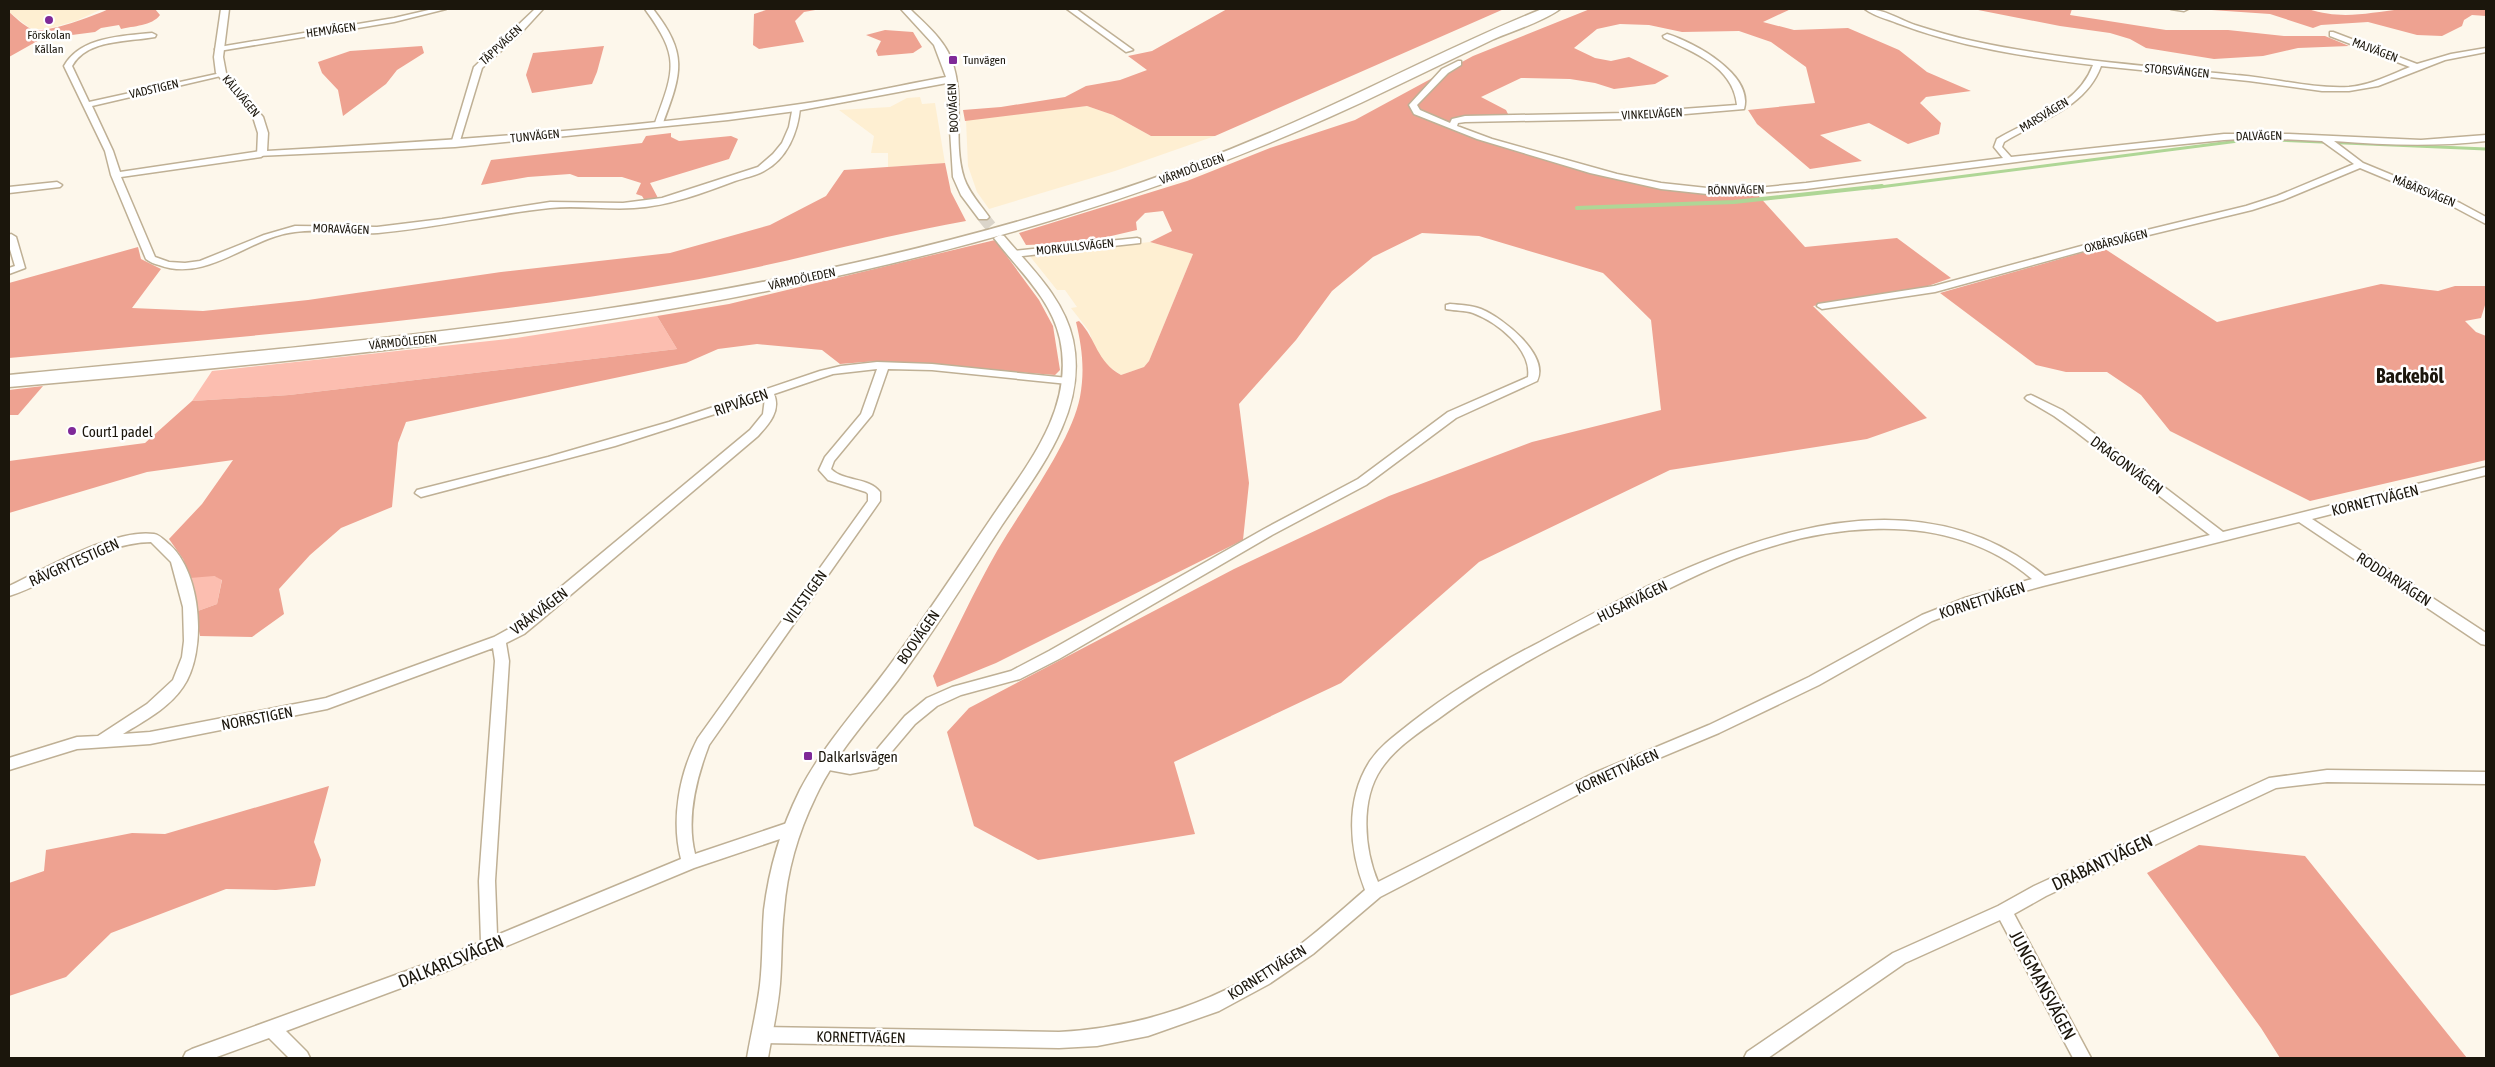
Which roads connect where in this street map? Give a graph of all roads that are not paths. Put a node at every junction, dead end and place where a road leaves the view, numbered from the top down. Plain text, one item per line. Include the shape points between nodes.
1 (225, 9) edge
2 (442, 9) edge
3 (538, 9) edge
4 (648, 9) edge
5 (905, 9) edge
6 (1072, 9) edge
7 (1525, 9) edge
8 (1553, 9) edge
9 (1869, 9) edge
10 (2175, 9) edge
11 (2184, 9) edge
12 (2333, 34) dead end
13 (152, 35) dead end
14 (1667, 36) dead end
15 (219, 49) junction
16 (1128, 50) dead end
17 (2486, 50) edge
18 (1458, 63) dead end
19 (2097, 65) junction
20 (2417, 67) junction
21 (221, 75) junction
22 (952, 79) junction
23 (86, 105) junction
24 (796, 108) junction
25 (659, 123) junction
26 (1454, 124) junction
27 (2324, 138) junction
28 (2486, 138) edge
29 (455, 144) junction
30 (261, 154) junction
31 (2033, 158) joint
32 (2010, 161) junction
33 (2360, 165) junction
34 (116, 175) junction
35 (57, 185) dead end
36 (9, 190) edge
37 (983, 217) tunnel mouth
38 (2486, 221) edge
39 (11, 237) dead end
40 (1000, 238) tunnel mouth
41 (1137, 241) dead end
42 (1013, 254) junction
43 (9, 271) edge
44 (1822, 306) dead end
45 (1450, 307) dead end
46 (9, 366) edge
47 (883, 367) junction
48 (9, 381) edge
49 (1068, 381) junction
50 (768, 392) junction
51 (2031, 398) dead end
52 (2486, 471) edge
53 (421, 492) dead end
54 (2302, 518) junction
55 (2220, 536) junction
56 (2043, 581) junction
57 (9, 591) edge
58 (498, 640) junction
59 (2486, 640) edge
60 (102, 741) junction
61 (9, 764) edge
62 (823, 764) junction
63 (2486, 778) edge
64 (793, 828) junction
65 (690, 864) junction
66 (1374, 892) junction
67 (2004, 911) junction
68 (489, 946) junction
69 (273, 1030) junction
70 (761, 1035) junction
71 (192, 1058) edge
72 (300, 1058) edge
73 (757, 1058) edge
74 (1753, 1058) edge
75 (2082, 1058) edge

1 - 15 street, KÄLLVÄGEN via 226,24
2 - 15 street, HEMVÄGEN
3 - 29 street, TÄPPVÄGEN via 478,67
4 - 25 street via 667,32 675,59 674,81
5 - 22 street, BOOVÄGEN via 937,41
6 - 16 street
7 - 46 highway, VÄRMDÖLEDEN via 1209,150 1095,190 908,242 686,289 550,311
8 - 48 highway, VÄRMDÖLEDEN via 1224,157 1101,201 907,255 734,294 555,324
9 - 19 street, STORSVÄNGEN via 1967,41
10 - 11 street
12 - 20 street, MAJVÄGEN
13 - 23 street, MORAVÄGEN via 106,43 74,55 68,66
14 - 26 street, VINKELVÄGEN via 1723,67 1737,87 1741,107 1626,116 1479,118
15 - 21 street, KÄLLVÄGEN
17 - 20 street, STORSVÄNGEN
18 - 26 street, RÖNNVÄGEN via 1445,71 1413,106 1417,112
19 - 20 street, STORSVÄNGEN via 2349,89 2389,80
19 - 32 street, MARSVÄGEN via 2094,76 2066,104 2000,141 2000,150
21 - 23 street, VADSTIGEN
21 - 30 street, KÄLLVÄGEN via 257,112 263,130
22 - 24 street, TUNVÄGEN
22 - 37 street, BOOVÄGEN via 957,170 967,195
23 - 34 street, MORAVÄGEN via 110,151
24 - 25 street, TUNVÄGEN
24 - 34 street, MORAVÄGEN via 792,135 774,160 762,169 665,200 646,204 550,205 375,230 300,228 268,236 226,256 189,266 158,263 151,259
25 - 29 street, TUNVÄGEN
26 - 32 street, RÖNNVÄGEN via 1580,167 1665,186 1707,191 1793,187
27 - 28 street, DALVÄGEN via 2431,143
27 - 31 street, DALVÄGEN via 2225,137
27 - 33 street
29 - 30 street, TUNVÄGEN
30 - 34 street, TUNVÄGEN
31 - 32 street, RÖNNVÄGEN
33 - 38 street, MÅBÄRSVÄGEN via 2457,204
33 - 44 street, OXBÄRSVÄGEN via 2249,208 1935,289
35 - 36 street
39 - 43 street via 20,268
40 - 42 street, BOOVÄGEN
41 - 42 street, MORKULLSVÄGEN
42 - 49 street, BOOVÄGEN via 1045,294 1062,324 1068,350
45 - 62 street via 1479,312 1511,335 1532,359 1536,369 1533,380 1452,415 1362,482 1046,659 1016,675 957,691 932,702 910,720 872,765 850,768
47 - 49 street, RIPVÄGEN via 956,369
47 - 50 street, RIPVÄGEN via 836,370
47 - 65 street, VILTSTIGEN via 866,415 829,460 825,470 832,477 870,489 874,492 874,501 704,742 696,758 684,821
49 - 62 street, BOOVÄGEN via 1062,411 1043,450 921,633
50 - 53 street, RIPVÄGEN via 674,424 502,473
50 - 58 street, VRÅKVÄGEN via 772,408 754,433 520,630
51 - 55 street, DRAGONVÄGEN via 2058,412
52 - 54 street, KORNETTVÄGEN
54 - 55 street, KORNETTVÄGEN
54 - 59 street, RODDARVÄGEN
55 - 56 street, KORNETTVÄGEN
56 - 66 street, KORNETTVÄGEN via 1970,601 1927,618 1814,681 1714,729 1598,778
56 - 66 street, HUSARVÄGEN via 2020,561 1980,540 1942,530 1884,524 1788,537 1680,577 1515,660 1445,705 1383,755 1362,792 1360,812 1364,870
57 - 60 street, RÄVGRYTESTIGEN via 132,537 154,538 177,560 188,600 192,639 183,677 166,697
58 - 60 street, NORRSTIGEN via 327,703 150,738
58 - 68 street, VRÅKVÄGEN via 502,660 486,881
60 - 61 street, NORRSTIGEN via 63,746
62 - 64 street, BOOVÄGEN
63 - 67 street, DRABANTVÄGEN via 2327,776 2274,782
64 - 65 street, DALKARLSVÄGEN
64 - 70 street, BOOVÄGEN via 775,902 769,994
65 - 68 street, DALKARLSVÄGEN
66 - 70 street, KORNETTVÄGEN via 1307,949 1263,978 1213,1005 1148,1028 1098,1038 1059,1040
67 - 74 street, DRABANTVÄGEN via 1899,958
67 - 75 street, JUNGMANSVÄGEN
68 - 69 street, DALKARLSVÄGEN
69 - 71 street, DALKARLSVÄGEN
69 - 72 street
70 - 73 street, BOOVÄGEN

